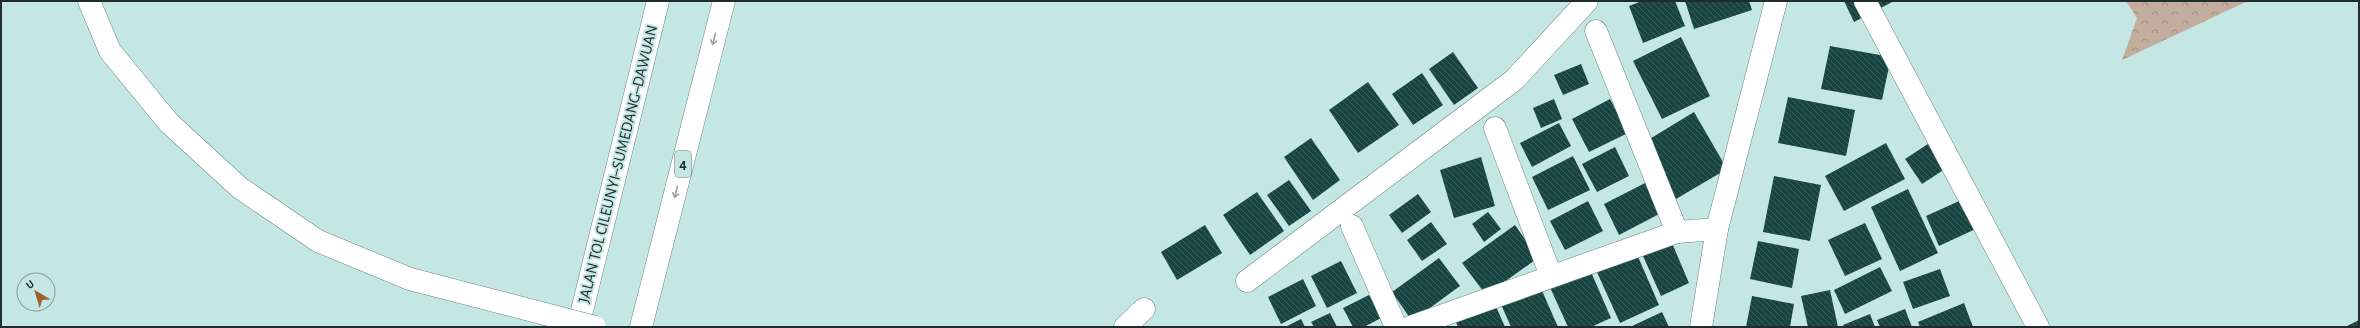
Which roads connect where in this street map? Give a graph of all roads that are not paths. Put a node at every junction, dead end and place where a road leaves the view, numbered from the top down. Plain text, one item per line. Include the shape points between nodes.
1 (89, 1) edge
2 (658, 1) edge
3 (724, 1) edge
4 (1587, 1) edge
5 (1776, 1) edge
6 (1865, 1) edge
7 (1596, 31) dead end
8 (1495, 128) dead end
9 (1352, 226) dead end
10 (1717, 229) junction
11 (1677, 232) junction
12 (1551, 276) junction
13 (1247, 281) dead end
14 (1144, 309) dead end
15 (578, 327) edge
16 (595, 327) edge
17 (641, 327) edge
18 (1125, 327) edge
19 (1396, 327) edge
20 (1410, 327) edge
21 (1701, 327) edge
22 (2038, 327) edge

1 - 16 main road, bridge via 110,51 169,123 240,188 318,241 410,279
2 - 15 main road, JALAN TOL CILEUNYI–SUMEDANG–DAWUAN
3 -> 17 main road, 4
4 - 13 main road via 1514,80
5 - 10 main road
6 - 22 main road
7 - 11 main road
8 - 12 main road
9 - 19 main road
10 - 11 main road
10 - 21 main road
11 - 12 main road
12 - 20 main road
14 - 18 main road

